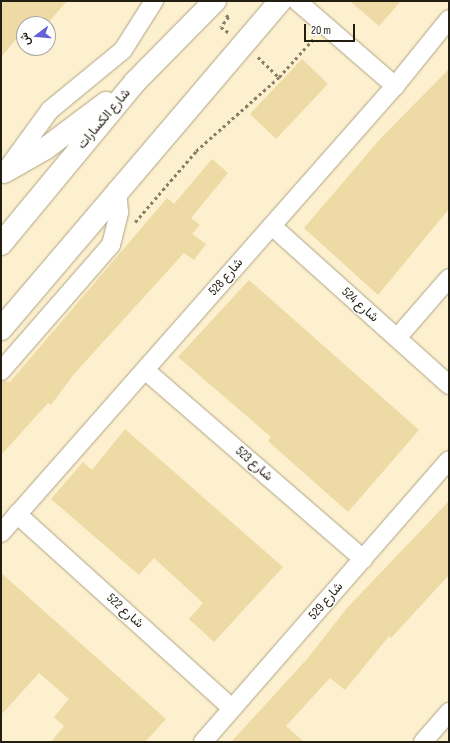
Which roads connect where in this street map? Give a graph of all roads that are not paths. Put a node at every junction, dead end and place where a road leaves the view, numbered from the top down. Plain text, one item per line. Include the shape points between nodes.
1 (154, 1) edge
2 (215, 1) edge
3 (280, 1) edge
4 (297, 1) edge
5 (449, 19) edge
6 (135, 82) junction
7 (395, 86) junction
8 (2, 174) edge
9 (117, 189) junction
10 (272, 226) junction
11 (1, 244) edge
12 (449, 278) edge
13 (1, 329) edge
14 (397, 338) junction
15 (145, 370) junction
16 (1, 371) edge
17 (449, 385) edge
18 (449, 460) edge
19 (17, 514) junction
20 (1, 533) edge
21 (363, 559) junction
22 (232, 708) junction
23 (449, 712) edge
24 (203, 742) edge
25 (423, 742) edge

1 - 8 street via 123,50 50,110
2 - 6 street, شارع الكسارات
3 - 9 street
4 - 7 street
5 - 7 street, شارع 528
6 - 8 street via 46,148
6 - 11 street, شارع الكسارات
7 - 10 street, شارع 528
9 - 13 street
9 - 16 street via 119,212 111,245
10 - 14 street, شارع 524
10 - 15 street, شارع 528
12 - 14 street
14 - 17 street, شارع 524
15 - 19 street, شارع 528
15 - 21 street, شارع 523
18 - 21 street, شارع 529
19 - 20 street, شارع 528
19 - 22 street, شارع 522
21 - 22 street, شارع 529
22 - 24 street, شارع 529
23 - 25 street

